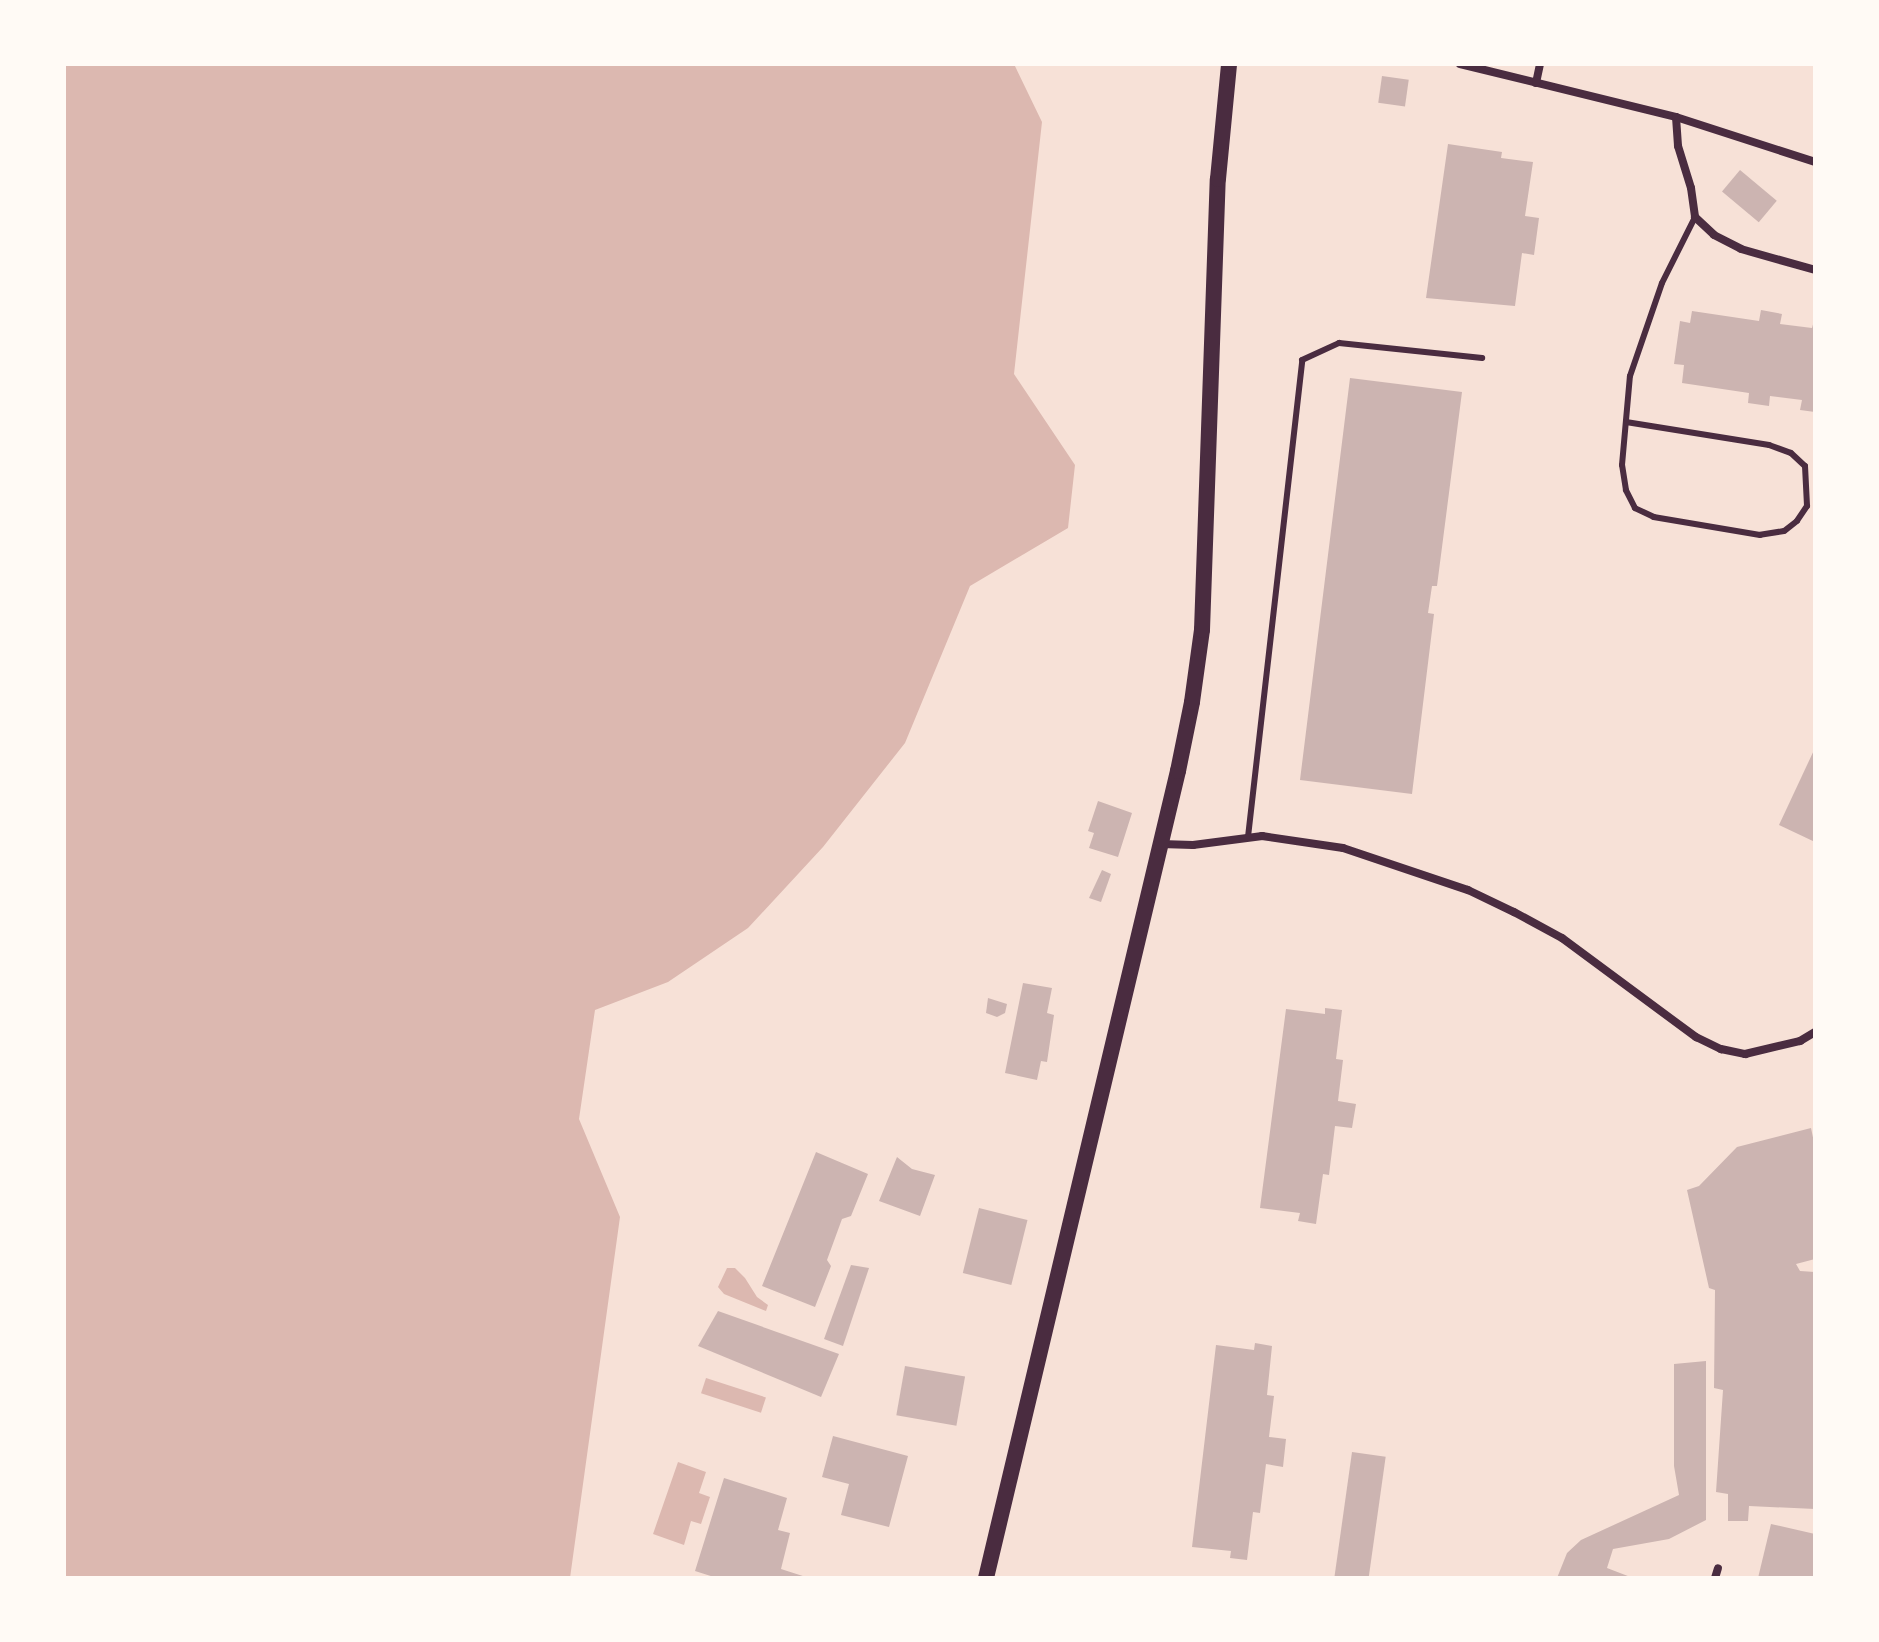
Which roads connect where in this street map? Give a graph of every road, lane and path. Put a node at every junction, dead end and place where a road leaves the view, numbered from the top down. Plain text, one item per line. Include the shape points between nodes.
1 (1229, 64) edge
2 (1460, 64) edge
3 (1540, 64) edge
4 (1536, 83) junction
5 (1676, 117) junction
6 (1815, 162) edge
7 (1695, 217) junction
8 (1815, 270) edge
9 (1482, 358) dead end
10 (1626, 422) junction
11 (1248, 837) junction
12 (1161, 844) junction
13 (1815, 1032) edge
14 (1718, 1568) dead end
15 (986, 1578) edge
16 (1715, 1578) edge

1 - 12 main road via 1218,179 1202,630
2 - 4 street
3 - 4 street
4 - 5 street
5 - 6 street
5 - 7 street
7 - 8 street via 1741,249
7 - 10 lane via 1641,338 1630,376
9 - 11 lane via 1339,343 1302,360
10 - 10 lane via 1626,490 1635,508 1654,517 1760,535 1784,531 1807,506 1805,466 1791,453
11 - 12 street
11 - 13 street via 1343,848 1468,890 1562,938 1696,1037 1721,1049 1745,1054 1800,1041
12 - 15 main road
14 - 16 street

